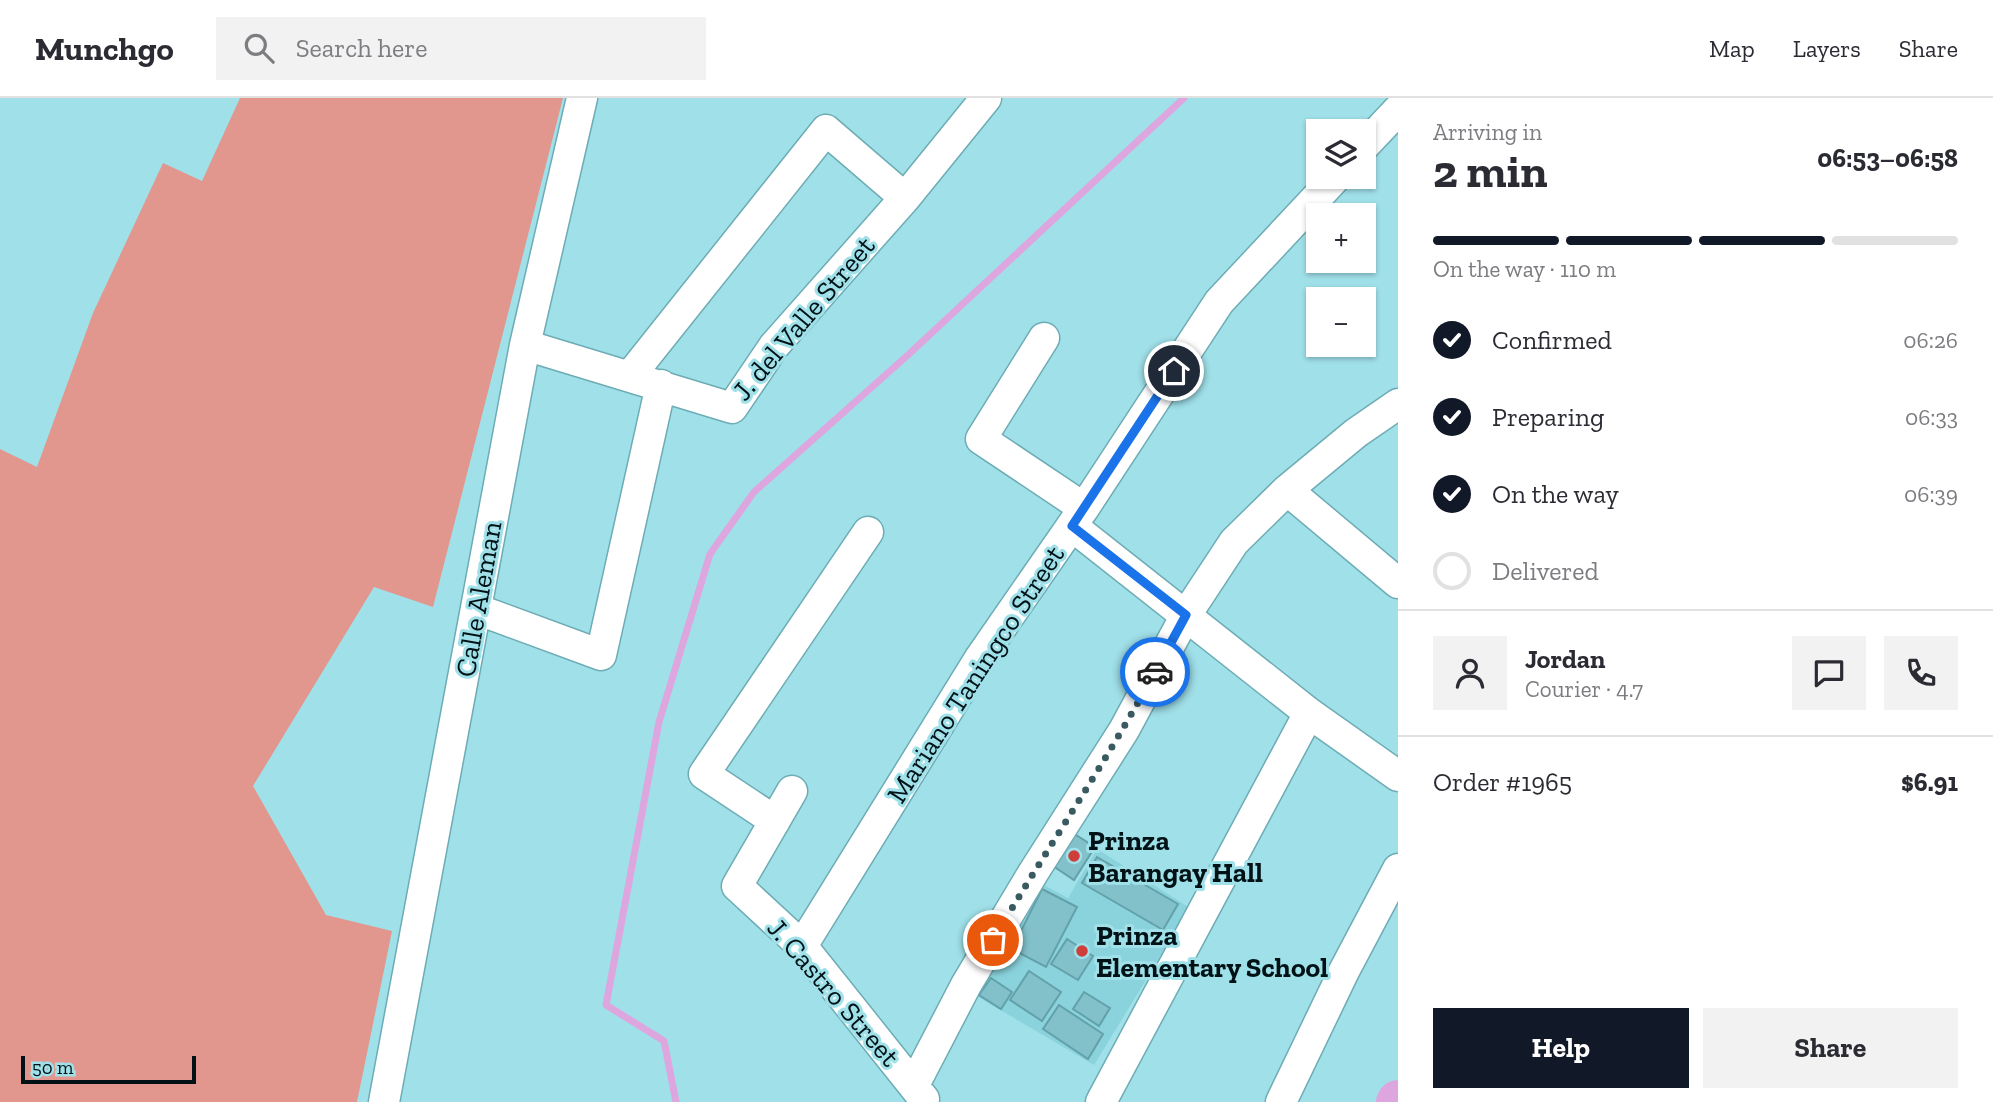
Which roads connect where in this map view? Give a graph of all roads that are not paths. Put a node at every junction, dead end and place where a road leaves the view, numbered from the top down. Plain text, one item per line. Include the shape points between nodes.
1 (582, 98) edge
2 (986, 98) edge
3 (1398, 110) edge
4 (1376, 133) edge
5 (1325, 189) edge
6 (905, 198) junction
7 (1044, 338) dead end
8 (525, 345) junction
9 (630, 376) junction
10 (661, 385) junction
11 (1398, 404) edge
12 (1287, 490) junction
13 (1078, 517) junction
14 (868, 532) dead end
15 (1398, 583) edge
16 (476, 609) junction
17 (1186, 615) junction
18 (1309, 713) junction
19 (1398, 776) edge
20 (792, 791) dead end
21 (775, 821) junction
22 (1398, 869) edge
23 (802, 946) junction
24 (920, 1094) edge
25 (384, 1102) edge
26 (1101, 1102) edge
27 (1281, 1102) edge

1 - 8 street, Calle Aleman
2 - 6 street, J. del Valle Street
3 - 4 street
5 - 13 street, Mariano Taningco Street via 1219,302
6 - 9 street via 826,130
6 - 10 street, J. del Valle Street via 774,346 732,408
7 - 13 street via 981,439
8 - 9 street, J. del Valle Street
8 - 16 street, Calle Aleman
9 - 10 street, J. del Valle Street
10 - 16 street via 601,655
11 - 12 street
12 - 15 street
12 - 17 street via 1234,542
13 - 17 street
13 - 23 street, Mariano Taningco Street via 980,658
14 - 21 street via 704,774
16 - 25 street, Calle Aleman
17 - 18 street
17 - 24 street via 1124,730 966,985
18 - 19 street
18 - 26 street
20 - 21 street
21 - 23 street, J. Castro Street via 737,887
22 - 27 street
23 - 24 street, J. Castro Street

